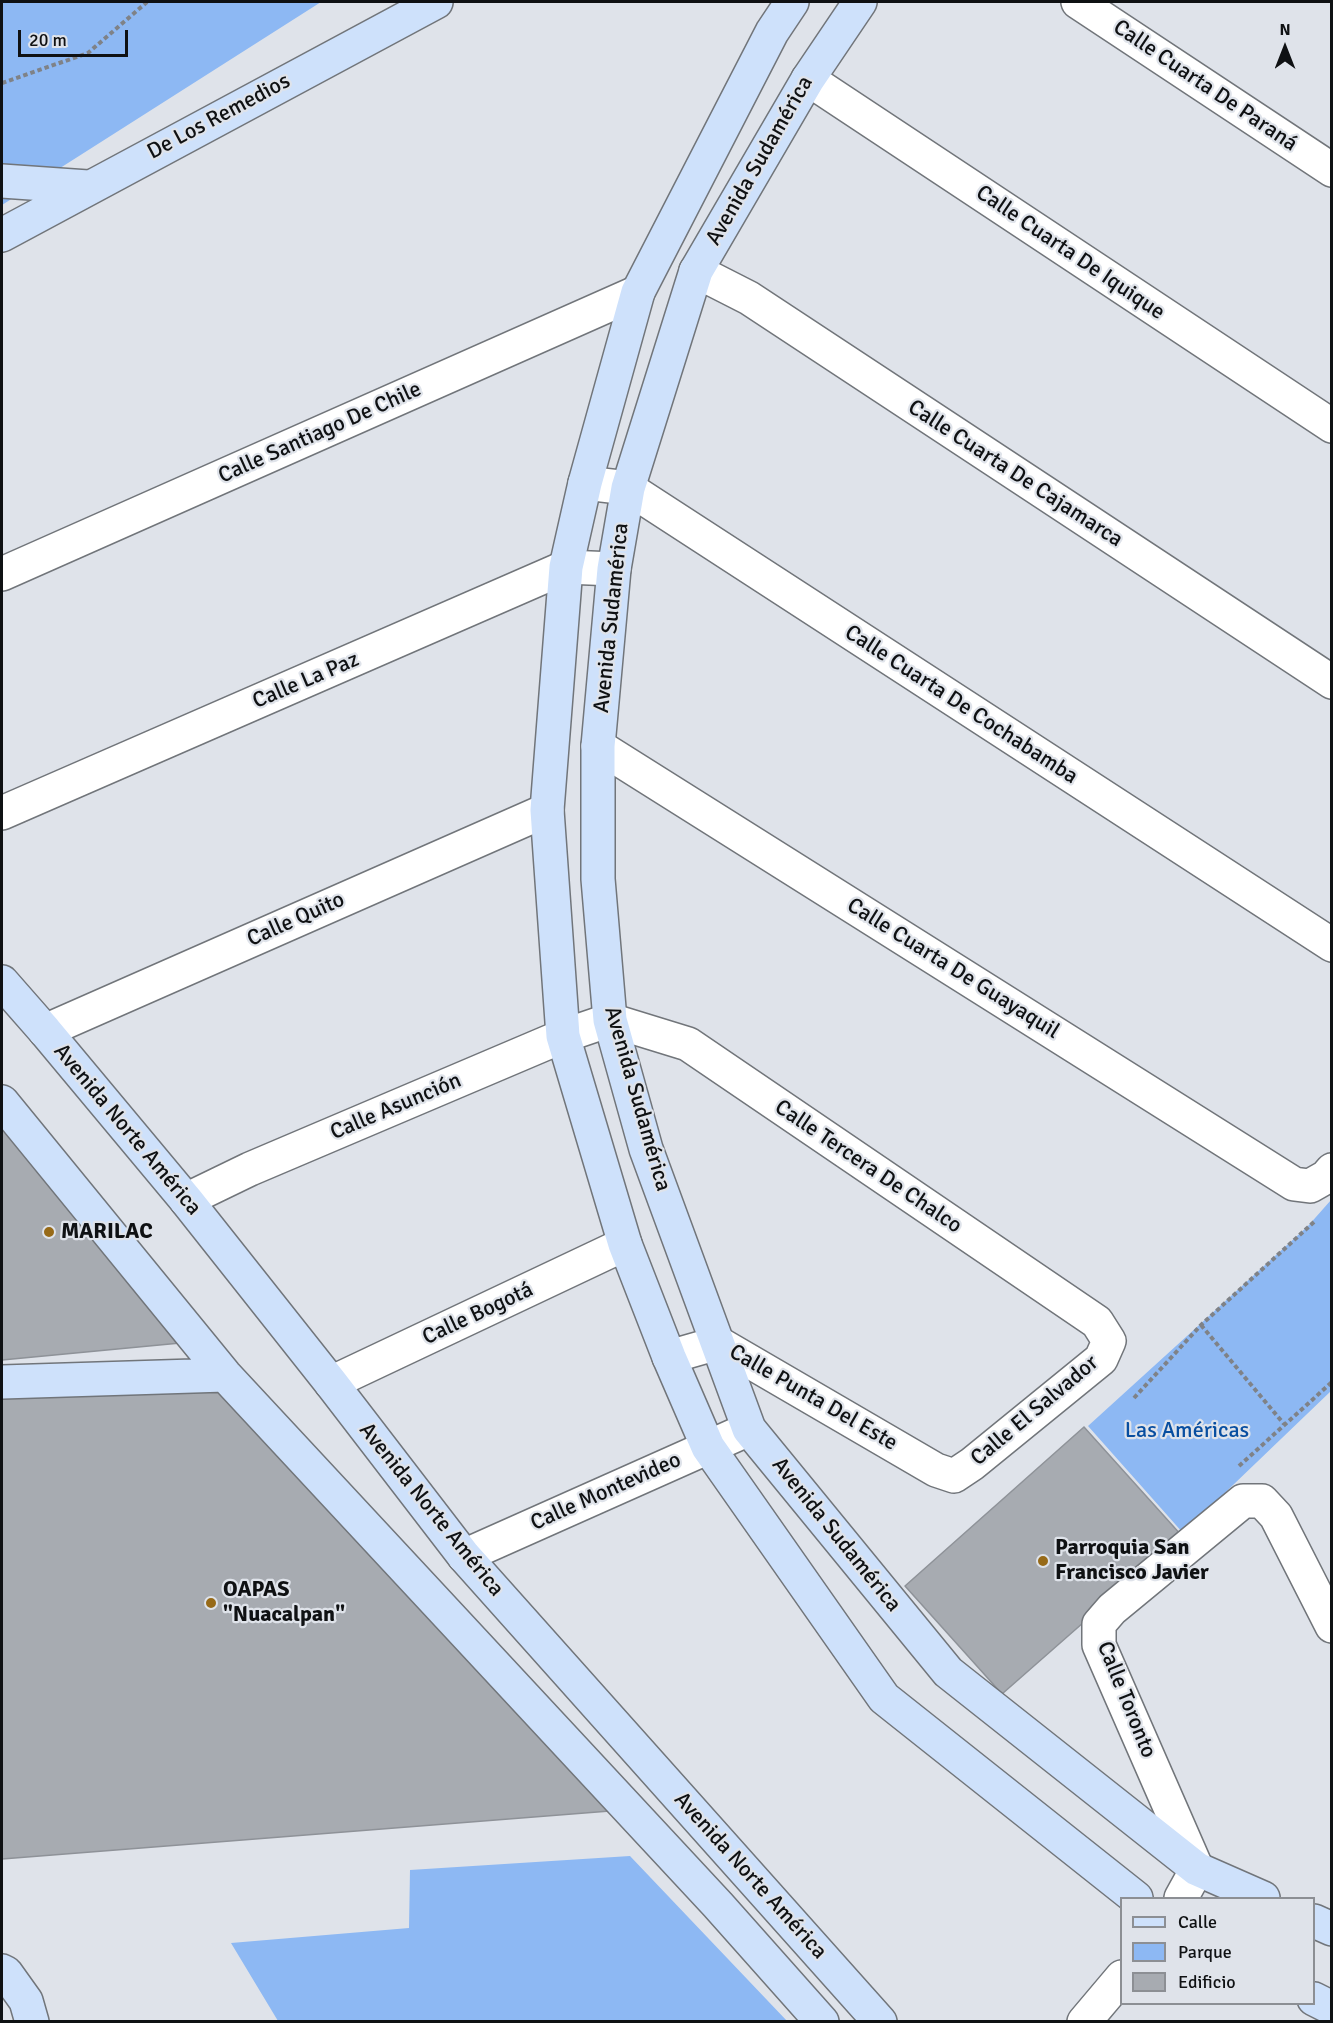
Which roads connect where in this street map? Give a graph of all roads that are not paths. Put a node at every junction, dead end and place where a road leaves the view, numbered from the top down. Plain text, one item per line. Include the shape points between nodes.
1 (436, 2) edge
2 (792, 2) edge
3 (860, 2) edge
4 (1078, 2) edge
5 (808, 79) junction
6 (1332, 170) edge
7 (2, 181) edge
8 (88, 187) junction
9 (2, 235) edge
10 (696, 271) junction
11 (638, 292) junction
12 (1332, 426) edge
13 (585, 483) junction
14 (628, 488) junction
15 (566, 567) junction
16 (614, 569) junction
17 (2, 574) edge
18 (1332, 682) edge
19 (598, 746) junction
20 (547, 810) junction
21 (2, 813) edge
22 (1332, 945) edge
23 (2, 982) edge
24 (610, 1020) junction
25 (45, 1031) junction
26 (563, 1036) junction
27 (2, 1102) edge
28 (1321, 1190) edge
29 (186, 1200) junction
30 (625, 1244) junction
31 (1110, 1341) joint
32 (718, 1343) junction
33 (669, 1357) junction
34 (225, 1375) junction
35 (2, 1382) edge
36 (331, 1383) junction
37 (749, 1429) junction
38 (708, 1447) junction
39 (954, 1476) joint
40 (464, 1556) junction
41 (1332, 1626) edge
42 (1197, 1869) junction
43 (1133, 1897) edge
44 (1182, 1897) edge
45 (1259, 1897) edge
46 (1315, 1921) edge
47 (1332, 1929) edge
48 (2, 1971) edge
49 (1120, 1979) edge
50 (1315, 2000) edge
51 (1332, 2008) edge
52 (32, 2022) edge
53 (822, 2022) edge
54 (880, 2022) edge
55 (1084, 2022) edge

1 - 8 street, De Los Remedios
2 - 11 street, Avenida Sudamérica via 772,32
3 - 5 street, Avenida Sudamérica
4 - 6 street, Calle Cuarta De Paraná
5 - 10 street, Avenida Sudamérica
5 - 12 street, Calle Cuarta De Iquique
7 - 8 street
8 - 9 street, De Los Remedios
10 - 14 street, Avenida Sudamérica
10 - 18 street, Calle Cuarta De Cajamarca via 749,298
11 - 13 street, Avenida Sudamérica
11 - 17 street, Calle Santiago De Chile
13 - 14 street, Calle Cuarta De Cochabamba
13 - 15 street, Avenida Sudamérica
14 - 16 street, Avenida Sudamérica
14 - 22 street, Calle Cuarta De Cochabamba
15 - 16 street, Calle La Paz
15 - 20 street, Avenida Sudamérica
15 - 21 street, Calle La Paz
16 - 19 street, Avenida Sudamérica
19 - 24 street, Avenida Sudamérica via 598,879
19 - 28 street, Calle Cuarta De Guayaquil via 1284,1178
20 - 25 street, Calle Quito
20 - 26 street, Avenida Sudamérica
23 - 25 street, Avenida Norte América
24 - 26 street, Calle Asunción
24 - 31 street, Calle Tercera De Chalco via 688,1044 1098,1322
24 - 32 street, Avenida Sudamérica via 646,1149
25 - 29 street, Avenida Norte América
26 - 29 street, Calle Asunción
26 - 30 street, Avenida Sudamérica
27 - 34 street, Avenida Norte América
29 - 36 street, Avenida Norte América
30 - 33 street, Avenida Sudamérica
30 - 36 street, Calle Bogotá
31 - 39 street, Calle El Salvador via 1101,1359
32 - 33 street, Calle Punta Del Este
32 - 37 street, Avenida Sudamérica
32 - 39 street, Calle Punta Del Este via 936,1470
33 - 38 street, Avenida Sudamérica
34 - 35 street
34 - 53 street, Avenida Norte América
36 - 40 street, Avenida Norte América
37 - 38 street, Calle Montevideo
37 - 42 street, Avenida Sudamérica via 948,1672
38 - 40 street, Calle Montevideo
38 - 43 street, Avenida Sudamérica via 884,1698
40 - 54 street, Avenida Norte América
41 - 42 street, Calle Toronto via 1276,1516 1262,1502 1243,1501 1099,1624 1099,1645
42 - 44 street
42 - 45 street, Avenida Sudamérica
46 - 47 street
48 - 52 street via 26,2001
49 - 55 street
50 - 51 street

